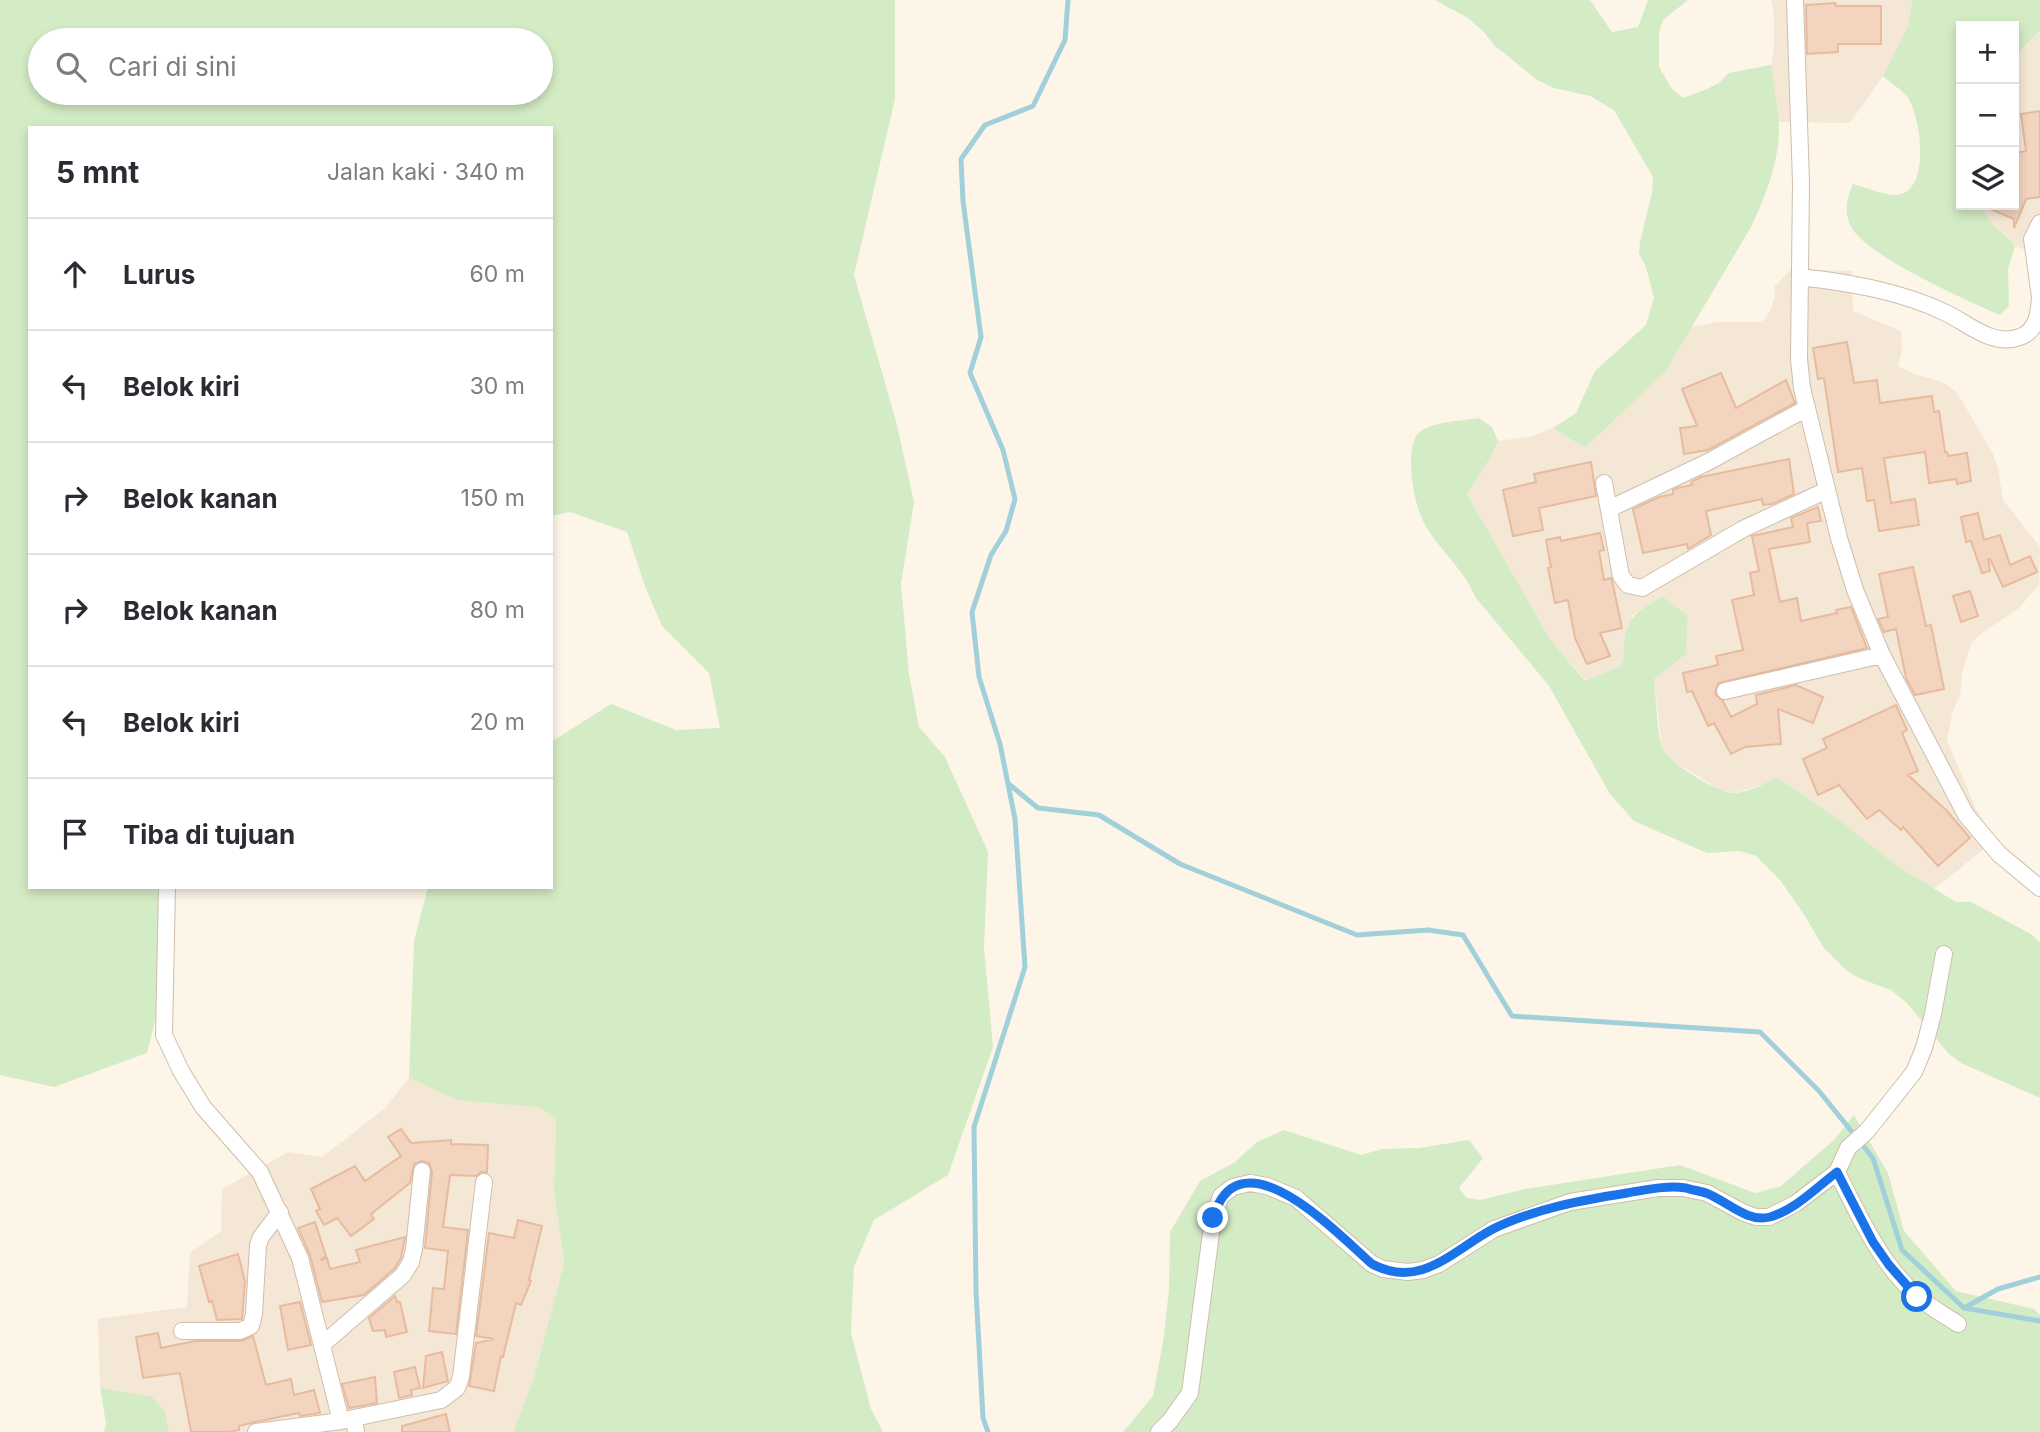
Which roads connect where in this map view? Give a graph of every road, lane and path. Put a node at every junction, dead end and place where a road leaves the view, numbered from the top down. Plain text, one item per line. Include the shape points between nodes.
1 (1795, 0) edge
2 (2040, 223) edge
3 (1801, 277) junction
4 (2040, 297) edge
5 (1807, 408) junction
6 (1604, 483) dead end
7 (1827, 490) junction
8 (1609, 509) junction
9 (1882, 655) junction
10 (1725, 691) dead end
11 (2040, 888) edge
12 (167, 889) edge
13 (1944, 954) dead end
14 (422, 1171) dead end
15 (1837, 1172) junction
16 (484, 1182) dead end
17 (280, 1212) junction
18 (1958, 1324) dead end
19 (182, 1331) dead end
20 (323, 1344) junction
21 (351, 1424) edge
22 (256, 1432) edge
23 (1159, 1432) edge

1 - 3 street
2 - 4 street via 2032,239
3 - 4 street via 1853,283 1919,302 2000,339 2022,337 2032,330
3 - 5 street via 1799,359
5 - 7 street
5 - 8 street
6 - 8 street
7 - 8 street via 1743,529 1642,588 1621,576
7 - 9 street via 1854,590
9 - 10 street
9 - 11 street via 1966,815 1999,854
12 - 17 street via 164,1035 190,1088 261,1172
13 - 15 street via 1933,1014 1914,1072 1848,1148
14 - 20 street via 411,1262 403,1275
15 - 18 street via 1889,1265 1917,1297
15 - 23 street via 1795,1204 1769,1217 1755,1217 1683,1188 1570,1202 1494,1229 1439,1264 1408,1272 1372,1264 1296,1198 1250,1183 1233,1187 1221,1196 1213,1218 1190,1393
16 - 21 street via 457,1388 441,1400
17 - 19 street via 258,1245 251,1326 240,1331
17 - 20 street via 300,1258
20 - 21 street
21 - 22 street

